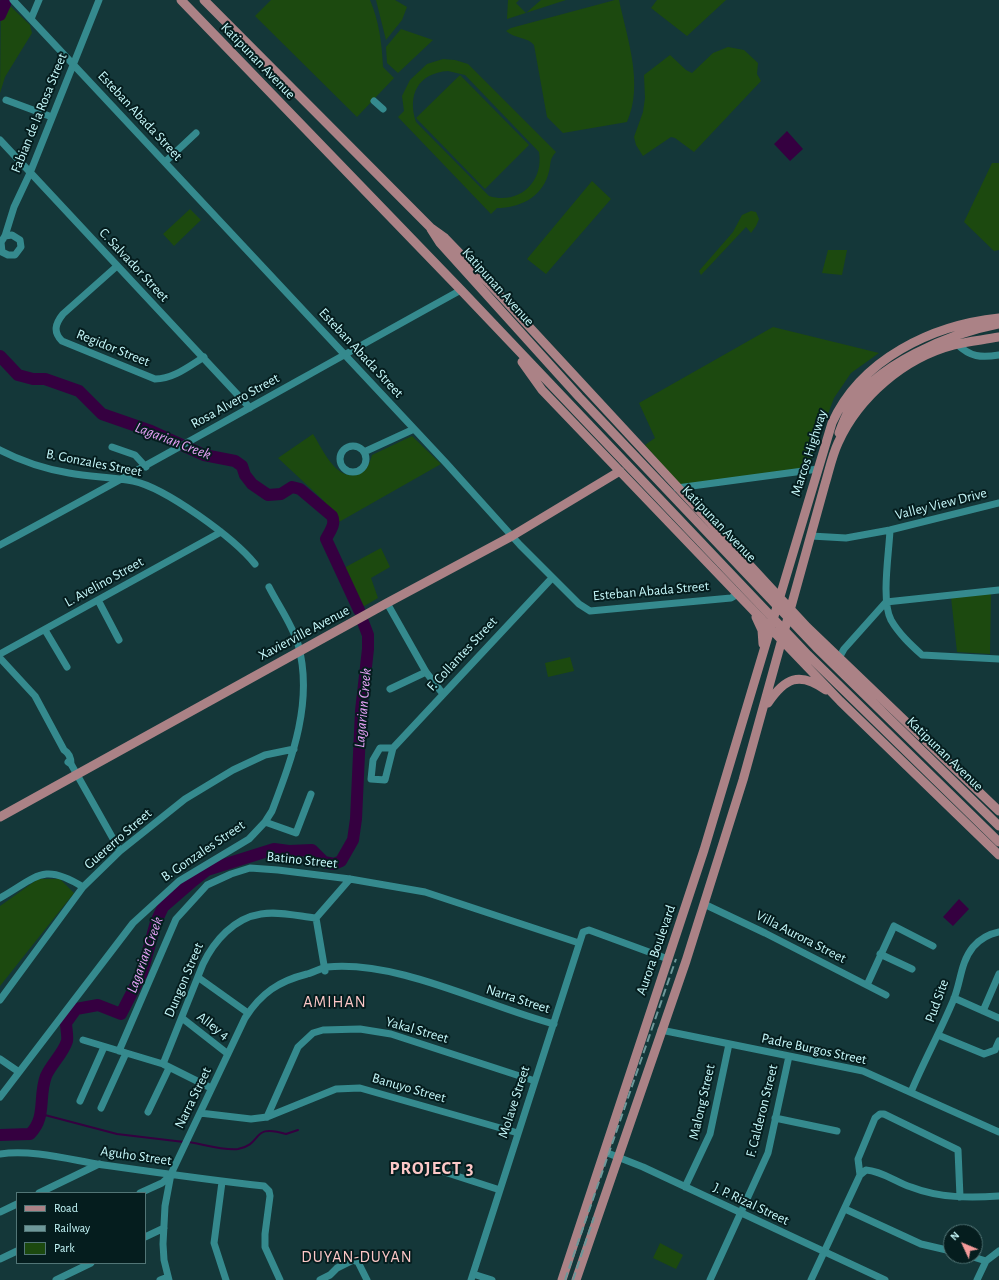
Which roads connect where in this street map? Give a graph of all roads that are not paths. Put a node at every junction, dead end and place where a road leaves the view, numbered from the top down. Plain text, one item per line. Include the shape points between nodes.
1 (13, 0) edge
2 (39, 0) edge
3 (99, 0) edge
4 (181, 0) edge
5 (204, 0) edge
6 (31, 19) junction
7 (73, 64) junction
8 (6, 100) dead end
9 (374, 101) dead end
10 (383, 110) dead end
11 (52, 117) junction
12 (196, 133) dead end
13 (0, 140) edge
14 (165, 162) junction
15 (30, 173) junction
16 (431, 228) junction
17 (5, 236) dead end
18 (117, 266) junction
19 (461, 290) junction
20 (999, 317) edge
21 (999, 324) edge
22 (499, 330) junction
23 (999, 337) edge
24 (957, 344) junction
25 (344, 354) junction
26 (996, 356) edge
27 (204, 357) junction
28 (250, 408) junction
29 (414, 429) junction
30 (838, 442) junction
31 (112, 447) dead end
32 (0, 450) edge
33 (364, 452) dead end
34 (146, 467) junction
35 (818, 469) junction
36 (620, 471) junction
37 (122, 480) junction
38 (677, 488) junction
39 (999, 503) edge
40 (712, 526) junction
41 (890, 530) junction
42 (221, 532) junction
43 (512, 536) junction
44 (811, 536) junction
45 (0, 545) edge
46 (692, 547) junction
47 (736, 552) junction
48 (255, 564) dead end
49 (715, 572) junction
50 (552, 578) junction
51 (269, 587) dead end
52 (999, 590) edge
53 (796, 593) junction
54 (738, 594) junction
55 (779, 598) junction
56 (98, 600) junction
57 (886, 602) junction
58 (387, 603) junction
59 (752, 608) junction
60 (791, 610) junction
61 (770, 627) junction
62 (807, 627) junction
63 (45, 630) junction
64 (119, 640) dead end
65 (782, 640) junction
66 (299, 651) junction
67 (0, 654) edge
68 (762, 656) junction
69 (0, 658) edge
70 (839, 658) junction
71 (999, 659) edge
72 (67, 667) dead end
73 (426, 672) junction
74 (820, 678) junction
75 (390, 689) dead end
76 (443, 694) junction
77 (878, 695) junction
78 (840, 701) junction
79 (764, 707) junction
80 (892, 709) junction
81 (859, 720) junction
82 (874, 735) junction
83 (393, 748) junction
84 (294, 749) junction
85 (76, 774) junction
86 (310, 794) dead end
87 (999, 811) edge
88 (0, 817) edge
89 (265, 822) junction
90 (999, 826) edge
91 (999, 842) edge
92 (120, 851) junction
93 (999, 855) edge
94 (350, 879) junction
95 (83, 887) junction
96 (0, 898) edge
97 (688, 899) junction
98 (704, 904) junction
99 (316, 918) junction
100 (999, 932) edge
101 (579, 943) junction
102 (934, 946) dead end
103 (880, 954) junction
104 (668, 959) junction
105 (323, 970) junction
106 (912, 970) dead end
107 (999, 974) edge
108 (199, 978) junction
109 (867, 985) junction
110 (886, 995) dead end
111 (954, 998) junction
112 (0, 1000) edge
113 (983, 1011) junction
114 (248, 1013) junction
115 (182, 1018) junction
116 (999, 1018) edge
117 (554, 1024) junction
118 (661, 1030) junction
119 (938, 1035) junction
120 (83, 1040) dead end
121 (999, 1041) edge
122 (729, 1044) junction
123 (104, 1047) junction
124 (119, 1051) junction
125 (126, 1054) junction
126 (228, 1054) junction
127 (789, 1056) junction
128 (0, 1059) edge
129 (166, 1066) junction
130 (18, 1072) junction
131 (535, 1081) junction
132 (211, 1088) junction
133 (910, 1092) junction
134 (0, 1097) edge
135 (80, 1101) dead end
136 (101, 1108) dead end
137 (148, 1112) dead end
138 (200, 1113) junction
139 (267, 1117) junction
140 (775, 1118) junction
141 (837, 1131) dead end
142 (999, 1132) edge
143 (518, 1133) junction
144 (605, 1152) junction
145 (0, 1154) edge
146 (618, 1157) junction
147 (100, 1164) junction
148 (429, 1167) dead end
149 (171, 1174) junction
150 (860, 1174) junction
151 (222, 1182) junction
152 (685, 1187) junction
153 (500, 1190) junction
154 (41, 1192) edge
155 (142, 1192) edge
156 (999, 1196) edge
157 (960, 1197) junction
158 (16, 1204) edge
159 (845, 1209) junction
160 (0, 1212) edge
161 (740, 1214) junction
162 (164, 1228) junction
163 (146, 1237) edge
164 (943, 1249) edge
165 (16, 1251) edge
166 (999, 1251) edge
167 (824, 1252) junction
168 (0, 1259) edge
169 (983, 1259) edge
170 (986, 1260) junction
171 (89, 1264) edge
172 (332, 1277) edge
173 (472, 1277) edge
174 (168, 1278) edge
175 (56, 1280) edge
176 (160, 1280) edge
177 (226, 1280) edge
178 (280, 1280) edge
179 (320, 1280) edge
180 (367, 1280) edge
181 (492, 1280) edge
182 (562, 1280) edge
183 (576, 1280) edge
184 (710, 1280) edge
185 (811, 1280) edge
186 (885, 1280) edge
187 (977, 1280) edge

1 - 6 street, Esteban Abada Street
2 - 6 street
3 - 7 street, Fabian de la Rosa Street
4 - 19 main road, Katipunan Avenue
5 - 16 main road, Katipunan Avenue
6 - 7 street, Esteban Abada Street
7 - 11 street, Fabian de la Rosa Street
7 - 14 street, Esteban Abada Street
8 - 11 street
9 - 10 street
11 - 15 street, Fabian de la Rosa Street
12 - 14 street
13 - 15 street, C. Salvador Street
14 - 25 street, Esteban Abada Street
15 - 17 street, Fabian de la Rosa Street via 14,207
15 - 18 street, C. Salvador Street
16 - 38 main road, Katipunan Avenue via 445,238 498,293
16 - 90 main road, Katipunan Avenue via 440,243 579,397 816,647
18 - 27 street, C. Salvador Street
18 - 27 street, Regidor Street via 57,322 55,330 62,342 155,379 175,375
19 - 22 main road, Katipunan Avenue
19 - 25 street, Rosa Alvero Street
20 - 35 main road, Marcos Highway via 945,328 916,341 873,368 838,408
21 - 30 main road via 971,329 941,341 883,374 860,394 849,410
22 - 36 main road, Katipunan Avenue via 542,390
22 - 91 main road, Katipunan Avenue via 808,655
23 - 24 main road, Marcos Highway
24 - 26 street via 973,356
24 - 30 main road, Marcos Highway via 913,362 888,379 868,397
25 - 28 street, Rosa Alvero Street
25 - 29 street, Esteban Abada Street
27 - 28 street, C. Salvador Street
28 - 34 street, Rosa Alvero Street
29 - 33 street
29 - 43 street, Esteban Abada Street
30 - 44 main road, Marcos Highway
31 - 34 street via 135,455
32 - 37 street, B. Gonzales Street via 40,466 69,473
34 - 37 street, Rosa Alvero Street
35 - 38 street
35 - 55 main road, Marcos Highway
36 - 43 main road, Xavierville Avenue
36 - 46 main road, Katipunan Avenue
37 - 42 street, B. Gonzales Street via 142,484 159,492
37 - 45 street, Rosa Alvero Street
38 - 40 main road, Katipunan Avenue
39 - 41 street, Valley View Drive
40 - 46 main road via 714,533 710,544 698,549
40 - 47 main road, Katipunan Avenue
41 - 44 street, Valley View Drive via 846,538
41 - 57 street
42 - 48 street, B. Gonzales Street
42 - 56 street, L. Avelino Street
43 - 50 street, Esteban Abada Street
43 - 58 main road, Xavierville Avenue
44 - 53 main road, Marcos Highway
46 - 49 main road, Katipunan Avenue
47 - 49 main road
47 - 55 main road, Katipunan Avenue
49 - 54 main road, Katipunan Avenue
50 - 54 street, Esteban Abada Street via 590,611 732,598
50 - 76 street, F. Collantes Street
51 - 66 street, B. Gonzales Street via 291,628
52 - 57 street
53 - 60 main road, Marcos Highway
53 - 62 main road via 799,609
54 - 59 main road, Katipunan Avenue
55 - 60 main road, Katipunan Avenue
55 - 61 main road, Marcos Highway
56 - 63 street, L. Avelino Street
56 - 64 street
57 - 70 street
57 - 71 street via 891,619 903,638 922,656
58 - 66 main road, Xavierville Avenue
58 - 73 street
59 - 61 main road, Katipunan Avenue
59 - 68 main road via 763,636
60 - 62 main road, Katipunan Avenue
60 - 65 main road, Marcos Highway
61 - 65 main road, Katipunan Avenue
61 - 68 main road, Aurora Boulevard
62 - 70 main road, Katipunan Avenue
63 - 67 street, L. Avelino Street
63 - 72 street
65 - 74 main road, Katipunan Avenue
65 - 79 main road
66 - 84 street, B. Gonzales Street via 304,684 300,725
66 - 85 main road, Xavierville Avenue
68 - 97 main road, Aurora Boulevard
69 - 85 street via 35,696 71,759
70 - 74 main road
70 - 77 main road, Katipunan Avenue
73 - 75 street
73 - 76 street
74 - 78 main road, Katipunan Avenue
76 - 83 street, F. Collantes Street
77 - 80 main road, Katipunan Avenue
77 - 81 main road via 879,708 876,713 872,717
78 - 79 main road via 816,683 800,679 782,685
78 - 81 main road, Katipunan Avenue
79 - 98 main road
80 - 82 main road via 876,721
80 - 87 main road, Katipunan Avenue
81 - 82 main road, Katipunan Avenue
82 - 93 main road, Katipunan Avenue
83 - 83 street, F. Collantes Street via 380,748 373,760 371,778 385,780
84 - 89 street, B. Gonzales Street via 272,811
84 - 92 street, Guererro Street via 265,755 220,778 185,799
85 - 88 main road, Xavierville Avenue
85 - 92 street
86 - 89 street via 296,833
89 - 130 street, B. Gonzales Street via 249,838 179,881 133,923
92 - 95 street, Guererro Street
94 - 99 street
94 - 101 street, Batino Street via 425,892
94 - 124 street, Batino Street via 250,868 207,885 176,918
95 - 96 street via 66,876 48,873
95 - 112 street, Guererro Street
97 - 98 main road
97 - 104 main road, Aurora Boulevard
98 - 109 street, Villa Aurora Street
98 - 118 main road
99 - 105 street
99 - 108 street, Dungon Street via 275,913 260,914 246,919 220,936 210,948
100 - 111 street, Pud Site via 991,934 973,947 960,974
101 - 104 street, Molave Street via 583,932 589,930
101 - 117 street, Molave Street
102 - 103 street via 894,926
103 - 106 street
103 - 109 street
104 - 144 main road, Aurora Boulevard
105 - 114 street, Narra Street via 290,978 276,985 262,996
105 - 117 street, Narra Street via 335,968 393,972
107 - 113 street
108 - 114 street
108 - 115 street, Dungon Street
109 - 110 street, Villa Aurora Street
111 - 113 street
111 - 119 street, Pud Site
113 - 116 street
114 - 126 street, Narra Street
115 - 126 street, Alley 4
115 - 129 street, Dungon Street
117 - 131 street, Molave Street
118 - 122 street, Padre Burgos Street
118 - 146 main road
119 - 121 street via 984,1054 995,1050
119 - 133 street, Pud Site
120 - 123 street
122 - 127 street, Padre Burgos Street
122 - 152 street, Malong Street via 710,1134
123 - 124 street
123 - 135 street
124 - 125 street
125 - 129 street
125 - 136 street
126 - 132 street, Narra Street
127 - 133 street, Padre Burgos Street via 863,1071
127 - 140 street, F. Calderon Street
128 - 130 street
129 - 132 street
129 - 137 street, Dungon Street
130 - 134 street, B. Gonzales Street
131 - 139 street, Yakal Street via 391,1034 360,1028 323,1030 313,1033 298,1047
131 - 143 street, Molave Street
132 - 138 street, Narra Street
133 - 142 street, Padre Burgos Street
138 - 139 street, Banuyo Street via 251,1119
138 - 149 street, Narra Street
139 - 143 street, Banuyo Street via 336,1089 360,1088
140 - 141 street
140 - 161 street, F. Calderon Street via 768,1152
143 - 153 street, Molave Street
144 - 146 street, J. P. Rizal Street
144 - 182 main road, Aurora Boulevard
145 - 147 street, Aguho Street via 49,1156
146 - 152 street, J. P. Rizal Street
146 - 183 main road
147 - 149 street, Aguho Street
147 - 154 street
148 - 153 street
149 - 151 street, Aguho Street
149 - 155 street via 162,1183
149 - 162 street, Narra Street
150 - 157 street via 872,1170 913,1188
150 - 157 street via 858,1159 875,1118 884,1114 958,1150
150 - 159 street
151 - 177 street via 214,1243
151 - 178 street, Aguho Street via 267,1188 270,1196 265,1247
152 - 161 street, J. P. Rizal Street
153 - 173 street, Molave Street
156 - 157 street
158 - 160 street
159 - 164 street via 921,1244
159 - 167 street
161 - 167 street, J. P. Rizal Street
161 - 184 street, F. Calderon Street
162 - 163 street
162 - 174 street, Narra Street via 164,1260
165 - 168 street
166 - 170 street
167 - 185 street
167 - 186 street, J. P. Rizal Street
169 - 170 street
170 - 187 street
171 - 175 street
172 - 179 street
172 - 180 street via 337,1268 355,1260
173 - 181 street
174 - 176 street

